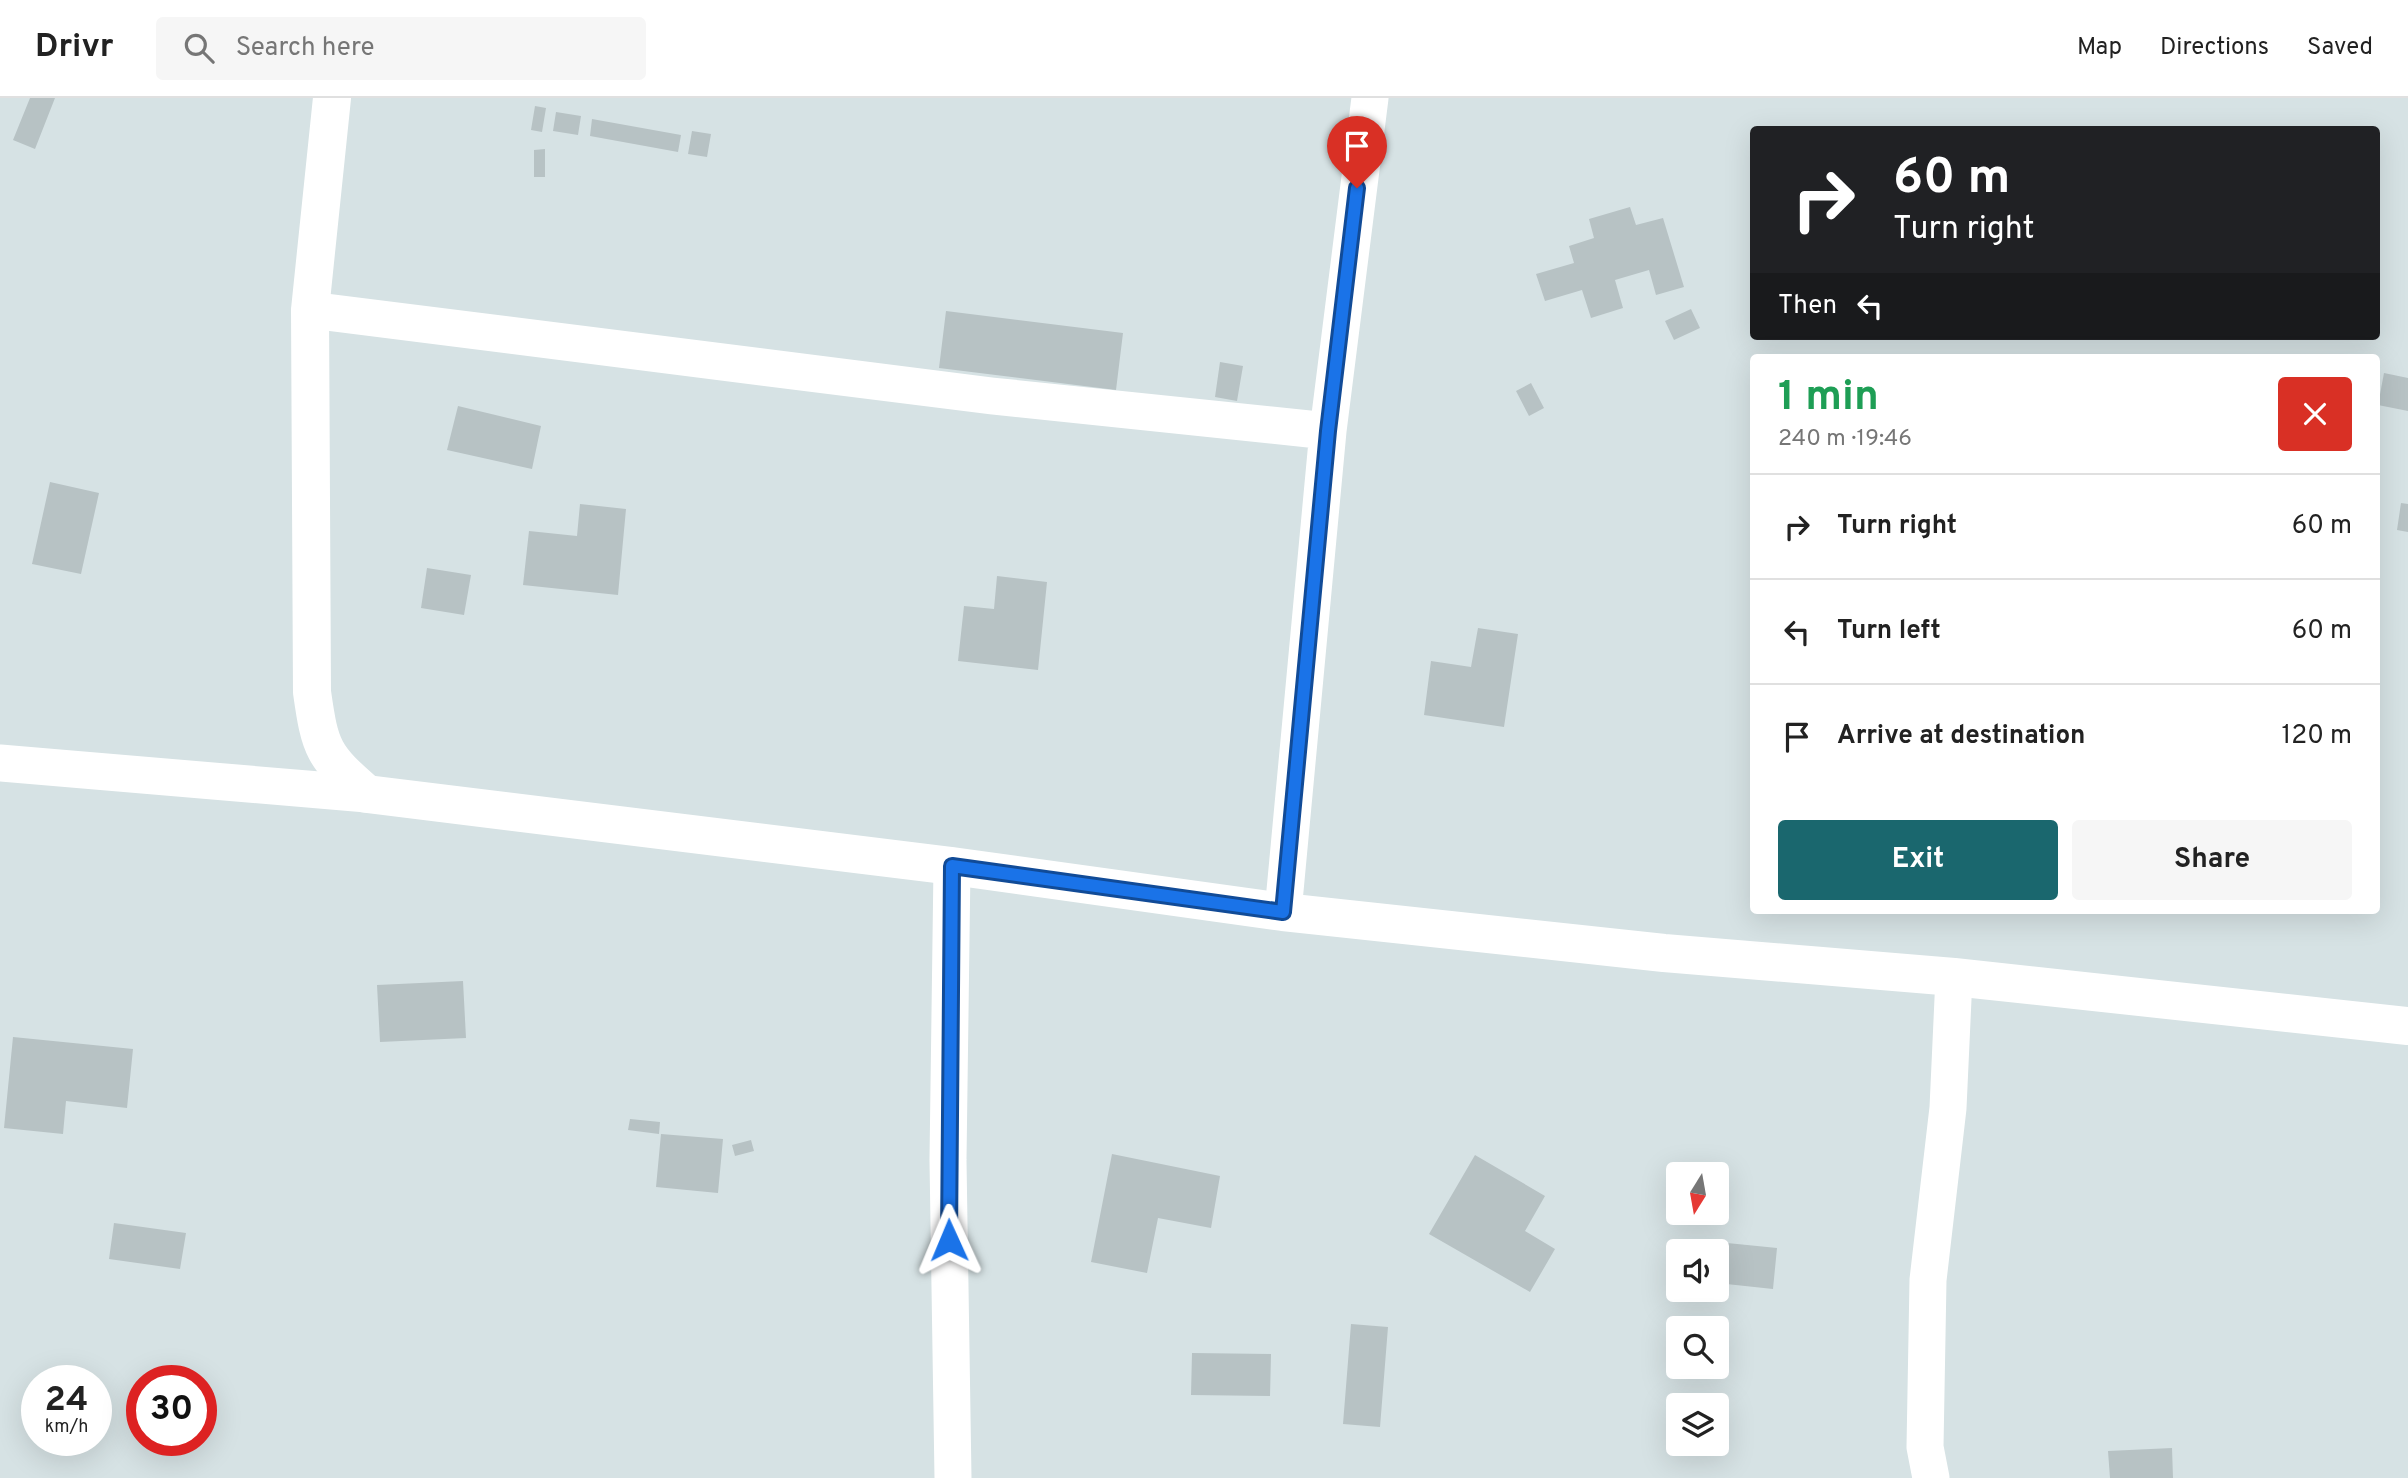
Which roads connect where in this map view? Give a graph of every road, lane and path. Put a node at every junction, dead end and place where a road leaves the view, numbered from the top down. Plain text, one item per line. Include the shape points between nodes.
1 (332, 98) edge
2 (1370, 98) edge
3 (310, 310) junction
4 (1328, 431) junction
5 (0, 762) edge
6 (367, 794) junction
7 (952, 866) junction
8 (1283, 912) junction
9 (1954, 976) junction
10 (2408, 1026) edge
11 (953, 1478) edge
12 (1931, 1478) edge

1 - 3 street
2 - 4 street
3 - 4 street via 979,394
3 - 6 street via 312,692 318,734 333,765
4 - 8 street
5 - 6 street
6 - 7 street
7 - 8 street
7 - 11 street via 948,1160
8 - 9 street via 1664,953
9 - 10 street
9 - 12 street via 1948,1108 1928,1280 1925,1447

